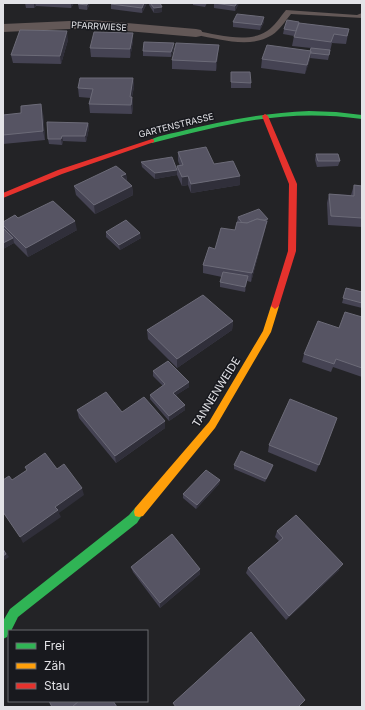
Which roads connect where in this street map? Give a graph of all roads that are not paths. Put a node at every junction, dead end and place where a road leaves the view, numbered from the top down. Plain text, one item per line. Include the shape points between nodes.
1 (362, 15) edge
2 (3, 28) edge
3 (196, 33) joint
4 (265, 116) junction
5 (362, 117) edge
6 (3, 196) edge
7 (3, 633) edge

1 - 3 lane via 289,12 272,32 254,40
2 - 3 street, PFARRWIESE via 92,24
4 - 5 street, GARTENSTRASSE via 340,114
4 - 6 street, GARTENSTRASSE via 203,127 126,149 60,172
4 - 7 street, TANNENWEIDE via 293,184 292,252 267,332 212,425 133,519 14,613

